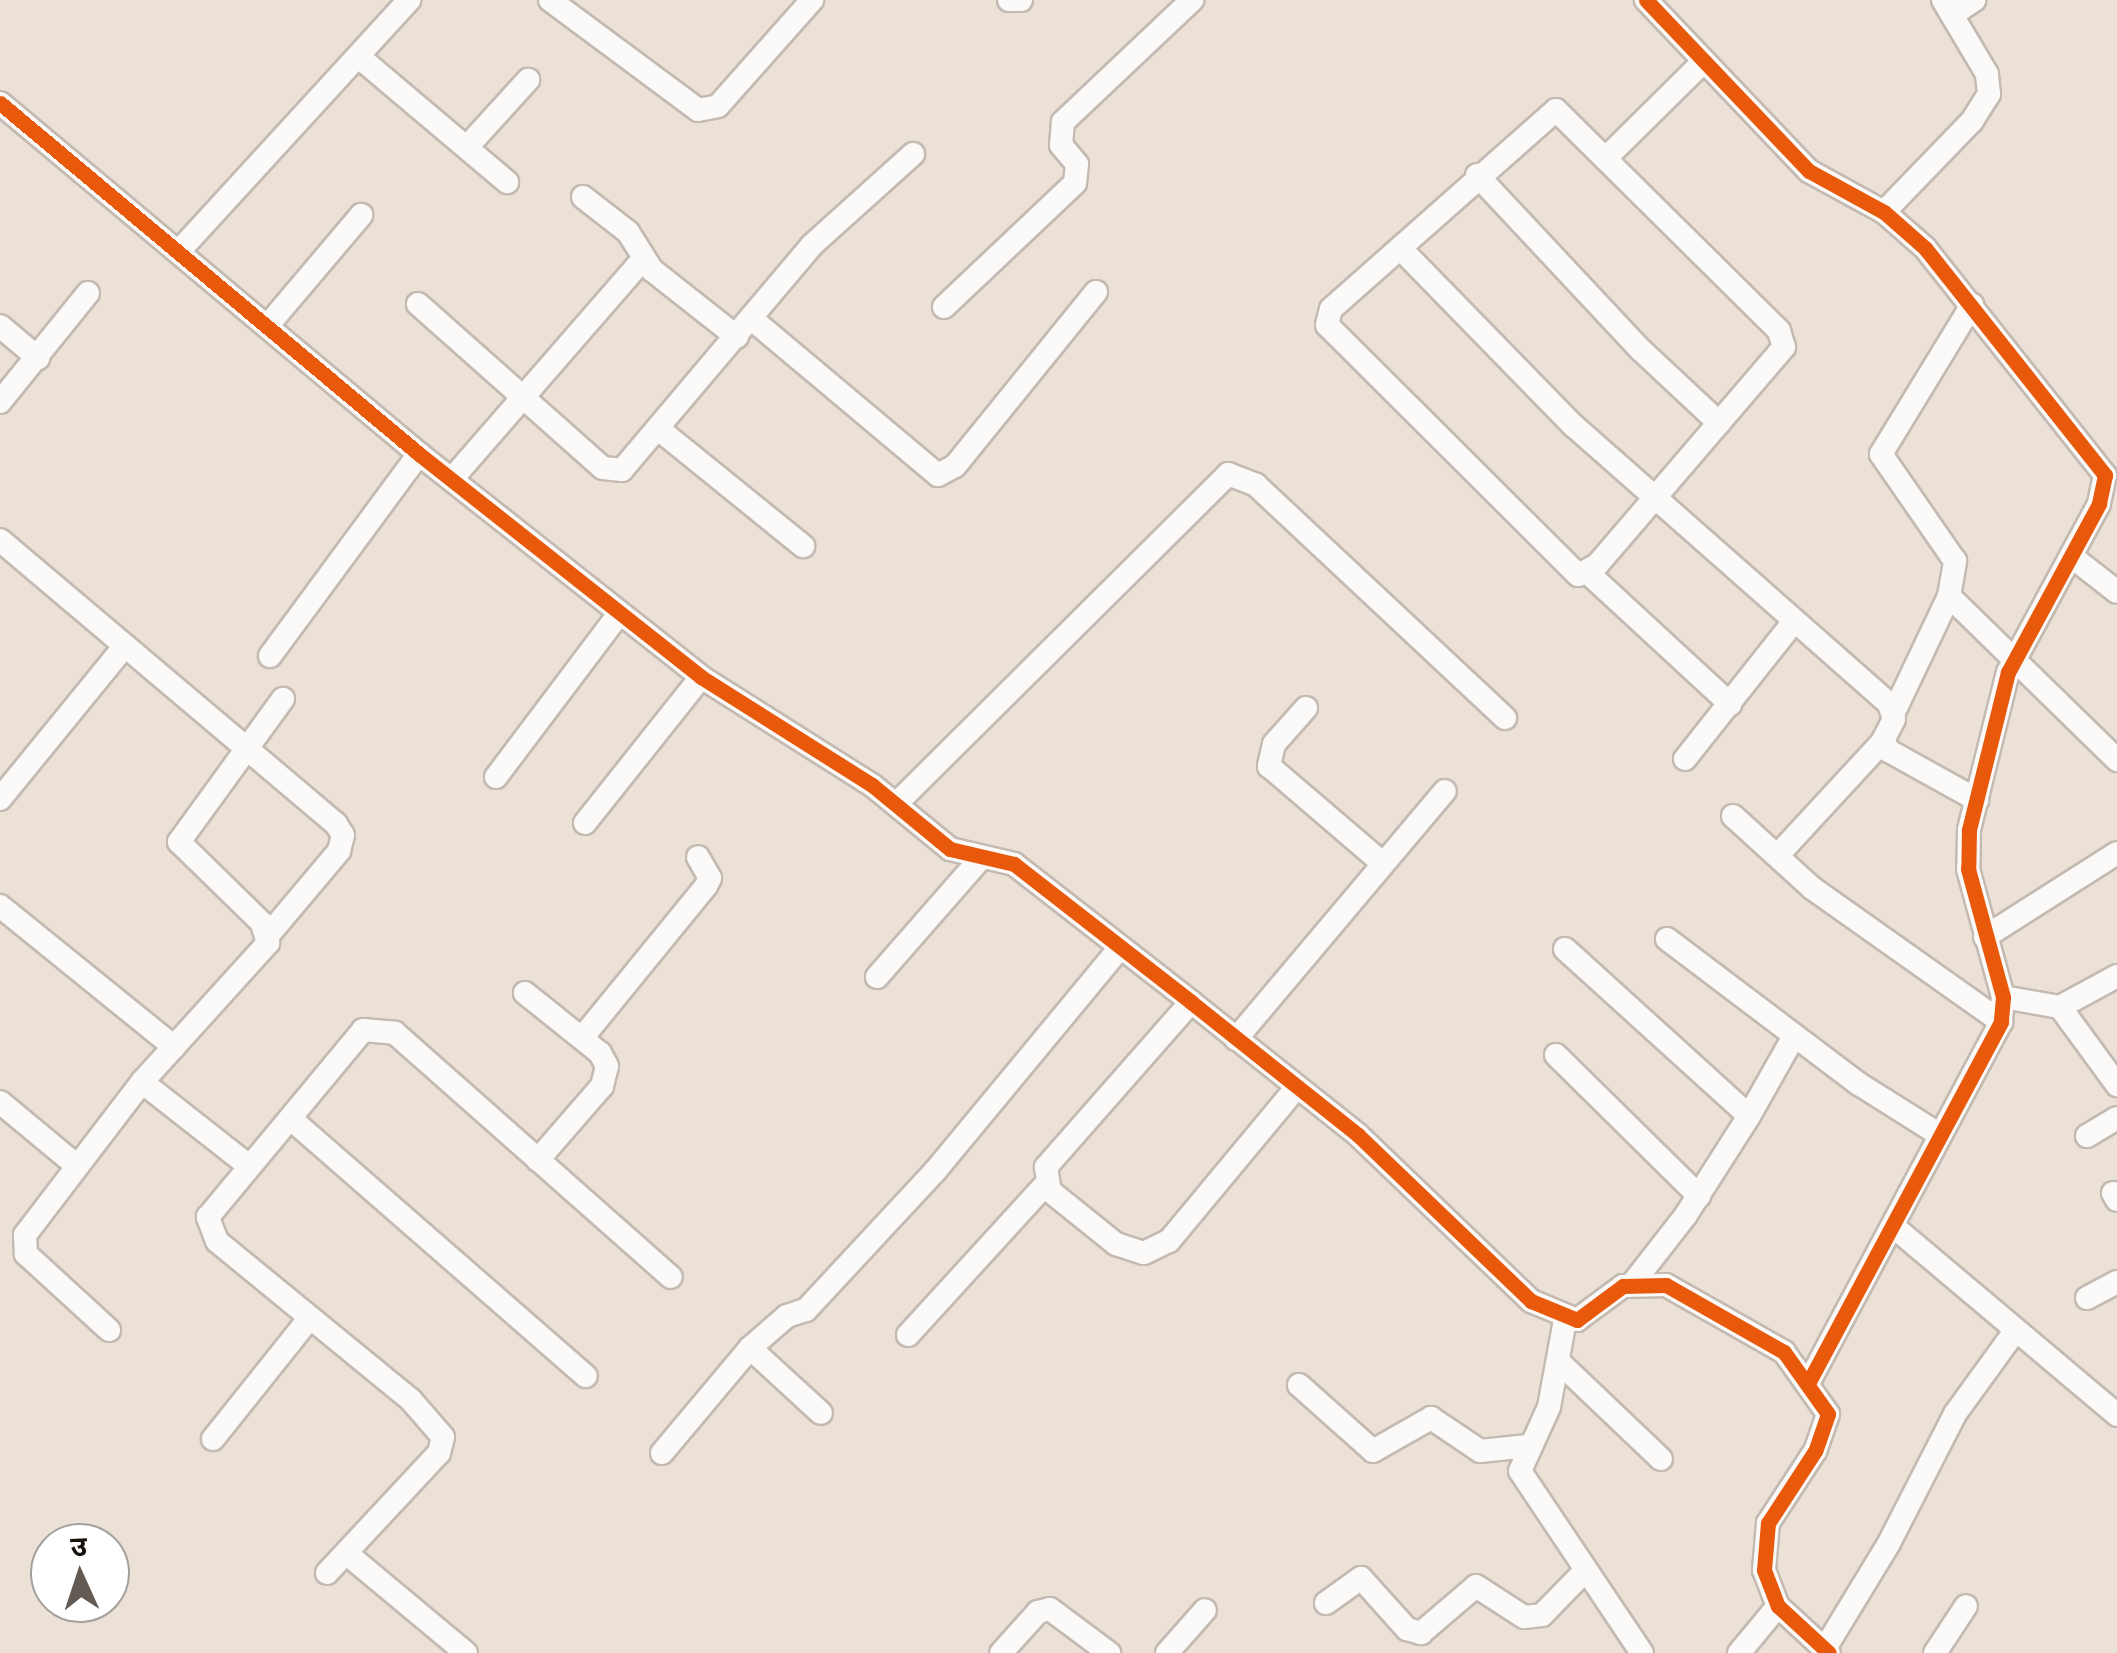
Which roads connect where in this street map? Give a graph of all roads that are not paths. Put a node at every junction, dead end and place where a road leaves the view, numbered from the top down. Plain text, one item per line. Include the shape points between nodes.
1 (410, 0) edge
2 (550, 0) edge
3 (812, 0) edge
4 (1009, 0) edge
5 (1020, 0) edge
6 (1192, 0) edge
7 (1646, 0) edge
8 (1974, 0) edge
9 (1948, 8) edge
10 (359, 57) junction
11 (1703, 62) junction
12 (528, 80) dead end
13 (0, 103) edge
14 (468, 147) junction
15 (913, 154) dead end
16 (1606, 158) junction
17 (1478, 174) junction
18 (508, 182) dead end
19 (583, 197) dead end
20 (1884, 212) junction
21 (361, 215) dead end
22 (1400, 248) junction
23 (181, 249) junction
24 (644, 260) junction
25 (1096, 292) dead end
26 (88, 293) dead end
27 (418, 304) dead end
28 (1972, 305) junction
29 (944, 307) dead end
30 (269, 324) junction
31 (0, 326) edge
32 (744, 329) junction
33 (38, 358) junction
34 (523, 394) junction
35 (0, 402) edge
36 (1718, 422) junction
37 (661, 430) junction
38 (418, 454) junction
39 (2109, 462) edge
40 (452, 480) junction
41 (2111, 494) edge
42 (1652, 496) junction
43 (0, 540) edge
44 (803, 546) dead end
45 (2071, 556) junction
46 (1587, 572) junction
47 (2117, 592) edge
48 (1949, 596) junction
49 (619, 614) junction
50 (1792, 624) junction
51 (126, 646) junction
52 (270, 656) dead end
53 (2013, 662) junction
54 (701, 678) junction
55 (284, 699) dead end
56 (1730, 704) junction
57 (1306, 708) dead end
58 (1894, 712) junction
59 (1504, 718) dead end
60 (1883, 741) junction
61 (245, 748) junction
62 (1685, 759) dead end
63 (2117, 760) edge
64 (496, 777) dead end
65 (1444, 791) dead end
66 (0, 799) edge
67 (1977, 800) junction
68 (896, 802) junction
69 (1733, 816) dead end
70 (585, 824) dead end
71 (2117, 853) edge
72 (1777, 856) junction
73 (698, 857) dead end
74 (981, 858) junction
75 (1382, 863) junction
76 (0, 906) edge
77 (269, 934) junction
78 (1985, 937) junction
79 (1667, 940) dead end
80 (1119, 949) junction
81 (1565, 949) dead end
82 (2117, 976) edge
83 (877, 977) dead end
84 (525, 994) dead end
85 (2003, 997) junction
86 (1191, 1002) junction
87 (2060, 1007) junction
88 (2001, 1022) junction
89 (1794, 1036) junction
90 (582, 1038) junction
91 (1236, 1038) junction
92 (174, 1046) junction
93 (1556, 1055) dead end
94 (142, 1082) junction
95 (2117, 1085) edge
96 (1297, 1087) junction
97 (0, 1102) edge
98 (1749, 1116) junction
99 (2117, 1118) edge
100 (292, 1120) junction
101 (1940, 1135) junction
102 (2086, 1136) dead end
103 (538, 1160) junction
104 (248, 1165) junction
105 (76, 1166) junction
106 (1046, 1184) junction
107 (1700, 1196) junction
108 (1894, 1227) junction
109 (671, 1278) dead end
110 (2117, 1282) edge
111 (1633, 1283) junction
112 (2087, 1298) dead end
113 (308, 1320) junction
114 (1565, 1320) junction
115 (109, 1330) dead end
116 (2015, 1332) junction
117 (908, 1335) dead end
118 (750, 1348) junction
119 (1558, 1361) junction
120 (586, 1376) dead end
121 (1809, 1382) junction
122 (1298, 1385) dead end
123 (2114, 1408) edge
124 (821, 1413) dead end
125 (213, 1440) dead end
126 (1528, 1446) junction
127 (662, 1453) dead end
128 (1661, 1459) dead end
129 (346, 1553) junction
130 (1584, 1572) junction
131 (327, 1573) dead end
132 (1326, 1604) dead end
133 (1778, 1606) junction
134 (1966, 1606) dead end
135 (1205, 1610) dead end
136 (1826, 1651) edge
137 (466, 1653) edge
138 (1002, 1653) edge
139 (1109, 1653) edge
140 (1167, 1653) edge
141 (1642, 1653) edge
142 (1739, 1653) edge
143 (1935, 1653) edge

1 - 10 street
2 - 3 street via 698,110 718,106
4 - 5 street
6 - 29 street via 1063,122 1060,145 1077,164 1075,184
7 - 11 street
8 - 9 street
9 - 20 street via 1987,74 1989,94 1972,121
10 - 14 street
10 - 23 street
11 - 16 street
11 - 20 street via 1808,171
12 - 14 street
13 - 23 street
14 - 18 street
15 - 32 street via 834,222
16 - 17 street via 1556,110
16 - 36 street via 1783,340 1781,353
17 - 22 street
17 - 36 street via 1628,337
19 - 24 street via 628,232
20 - 28 street via 1925,248
21 - 30 street
22 - 42 street via 1506,360
22 - 46 street via 1331,309 1327,326 1570,572
23 - 30 street
24 - 32 street
24 - 34 street
25 - 32 street via 955,466 938,475
26 - 33 street
27 - 34 street
28 - 39 street
28 - 48 street via 1881,454 1886,470 1910,489 1950,551 1955,562
30 - 38 street
31 - 33 street
32 - 37 street
33 - 35 street
34 - 37 street via 614,472 634,462
34 - 40 street
36 - 42 street
37 - 44 street
38 - 40 street
38 - 52 street
39 - 41 street
40 - 49 street
41 - 45 street
42 - 46 street
42 - 50 street
43 - 51 street
45 - 47 street
45 - 53 street
46 - 56 street
48 - 53 street
48 - 58 street
49 - 54 street
49 - 64 street
50 - 56 street
50 - 58 street
51 - 61 street
51 - 66 street
53 - 63 street
53 - 67 street
54 - 68 street
54 - 70 street
55 - 61 street
56 - 62 street
57 - 75 street via 1274,744 1270,766
58 - 60 street
59 - 68 street via 1256,485 1228,474
60 - 67 street
60 - 72 street
61 - 77 street via 179,842
61 - 77 street via 343,836 330,864
65 - 75 street
67 - 78 street via 1966,852
68 - 74 street via 950,849
69 - 72 street
71 - 78 street
72 - 88 street
73 - 90 street via 708,870 706,886
74 - 80 street via 1014,864
74 - 83 street
75 - 91 street
76 - 92 street
77 - 92 street via 262,951
78 - 85 street
79 - 89 street
80 - 86 street
80 - 118 street via 899,1210 806,1310 787,1316
81 - 98 street
82 - 87 street
84 - 90 street
85 - 87 street
85 - 88 street
86 - 91 street
86 - 106 street via 1055,1153
87 - 95 street
88 - 101 street
89 - 98 street
89 - 101 street
90 - 103 street via 605,1060 606,1079
91 - 96 street
92 - 94 street
93 - 107 street
94 - 104 street
94 - 105 street
96 - 106 street via 1158,1250 1116,1244
96 - 114 street via 1435,1205 1530,1302
97 - 105 street
98 - 107 street
99 - 102 street
100 - 103 street via 356,1036 378,1028 395,1033
100 - 104 street
100 - 120 street
101 - 108 street
103 - 109 street
104 - 113 street via 210,1209 211,1233
105 - 115 street via 24,1244
106 - 117 street
107 - 111 street
108 - 116 street
108 - 121 street
110 - 112 street
111 - 114 street via 1589,1313
111 - 121 street via 1679,1290 1784,1352
113 - 125 street
113 - 129 street via 411,1400 443,1437 439,1453
114 - 119 street
116 - 123 street
116 - 136 street via 1954,1414
118 - 124 street
118 - 127 street
119 - 126 street via 1549,1407
119 - 128 street
121 - 133 street via 1827,1408 1827,1421 1763,1536 1764,1570
122 - 126 street via 1373,1451 1431,1418 1480,1451
126 - 130 street via 1520,1466 1525,1484
129 - 131 street
129 - 137 street
130 - 132 street via 1542,1615 1524,1618 1476,1586 1422,1634 1407,1629 1361,1578
130 - 141 street
133 - 136 street
133 - 142 street
134 - 143 street
135 - 140 street
138 - 139 street via 1038,1612 1050,1610

